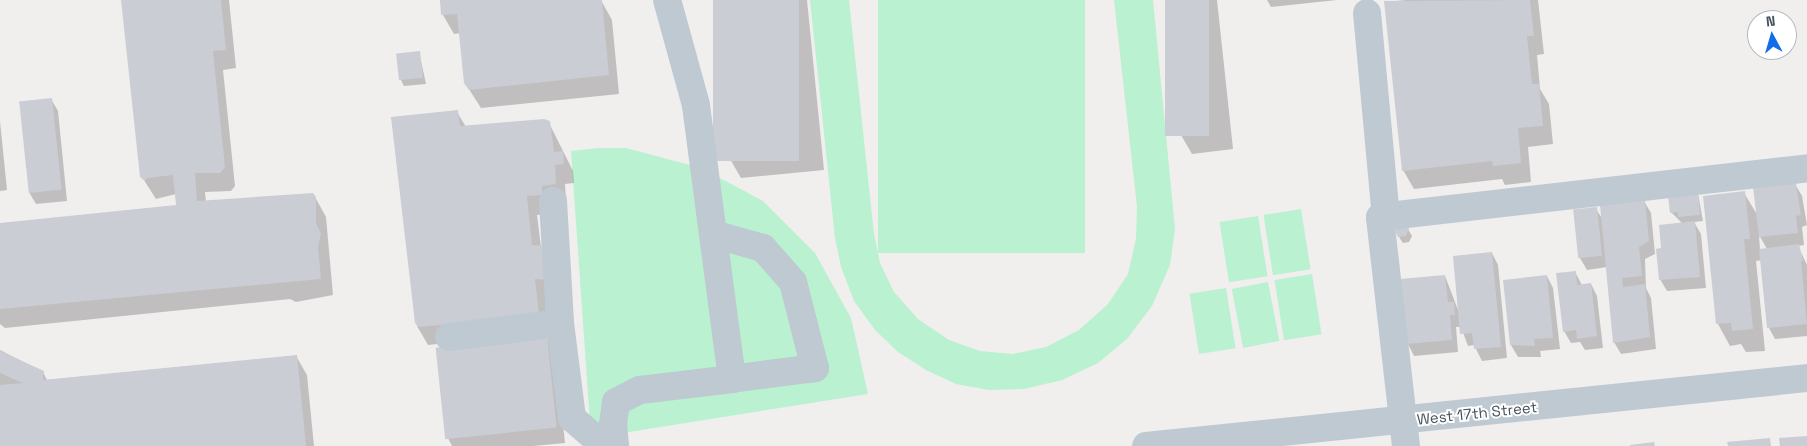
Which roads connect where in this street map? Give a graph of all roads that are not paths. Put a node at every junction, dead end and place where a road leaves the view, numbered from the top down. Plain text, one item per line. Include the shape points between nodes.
1 (667, 0) edge
2 (1367, 13) dead end
3 (1807, 168) edge
4 (553, 201) dead end
5 (1386, 216) junction
6 (713, 234) junction
7 (560, 323) junction
8 (448, 336) dead end
9 (732, 378) junction
10 (1807, 378) edge
11 (1404, 433) edge
12 (1210, 443) edge
13 (615, 446) edge
14 (1146, 446) edge

1 - 6 street via 696,105
2 - 5 street
3 - 5 street
4 - 7 street
5 - 11 street via 1380,217
6 - 9 street
6 - 9 street via 763,248 793,282 815,368
7 - 8 street
7 - 13 street via 572,418 598,440
9 - 13 street via 640,390 616,402
10 - 11 street, West 17th Street
11 - 12 street, West 17th Street
12 - 14 street, West 17th Street

